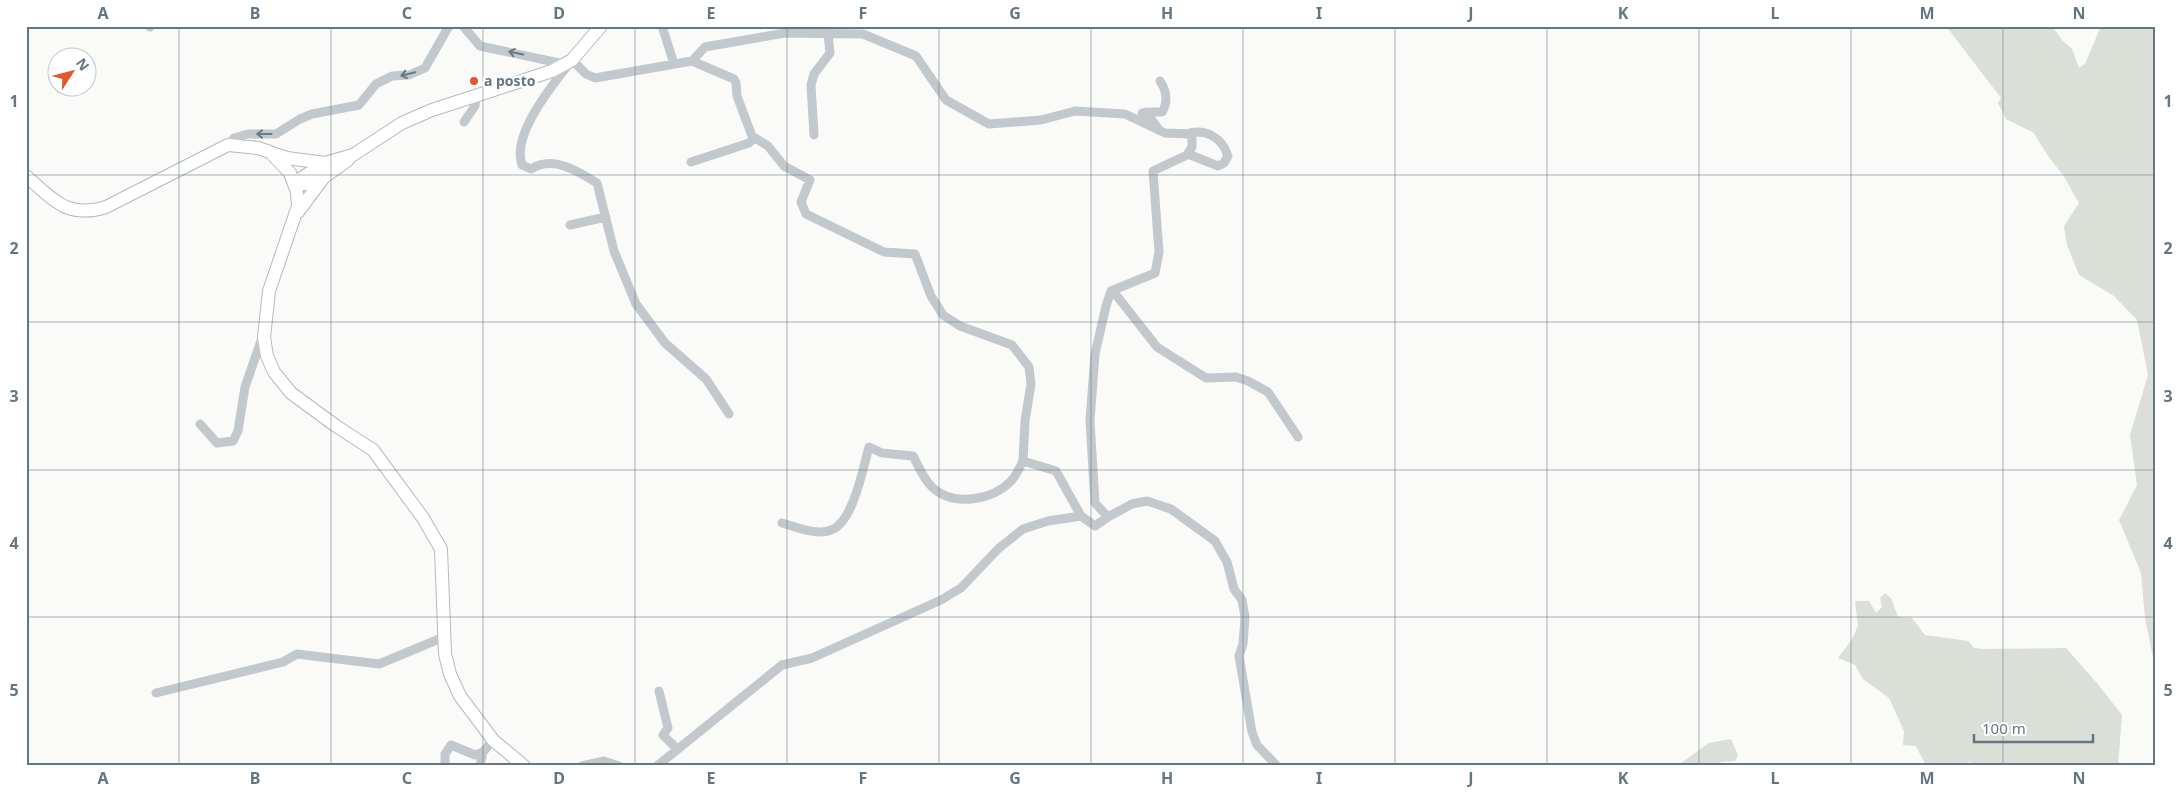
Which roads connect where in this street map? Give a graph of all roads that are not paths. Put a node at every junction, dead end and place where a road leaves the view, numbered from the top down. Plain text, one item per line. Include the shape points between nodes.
1 (449, 26) edge
2 (463, 26) edge
3 (601, 26) edge
4 (662, 26) edge
5 (762, 26) edge
6 (839, 30) edge
7 (828, 34) junction
8 (763, 37) junction
9 (692, 61) junction
10 (568, 62) junction
11 (674, 64) junction
12 (1160, 81) dead end
13 (476, 95) junction
14 (464, 122) dead end
15 (1159, 130) junction
16 (814, 134) dead end
17 (1186, 134) junction
18 (754, 138) junction
19 (228, 145) junction
20 (270, 152) junction
21 (1188, 154) junction
22 (353, 155) junction
23 (692, 162) dead end
24 (325, 163) junction
25 (26, 176) edge
26 (324, 177) junction
27 (294, 183) junction
28 (296, 214) junction
29 (606, 217) junction
30 (570, 225) dead end
31 (1113, 291) junction
32 (265, 330) junction
33 (729, 414) dead end
34 (200, 424) dead end
35 (1298, 437) dead end
36 (1023, 461) junction
37 (1081, 516) junction
38 (1108, 517) junction
39 (782, 523) dead end
40 (444, 637) junction
41 (659, 691) dead end
42 (156, 693) dead end
43 (493, 740) junction
44 (677, 749) junction
45 (482, 752) junction
46 (445, 766) edge
47 (480, 766) edge
48 (524, 766) edge
49 (582, 766) edge
50 (619, 766) edge
51 (657, 766) edge
52 (1277, 766) edge

1 -> 19 street via 425,68 409,75 392,76 376,84 359,105 312,114 276,134 248,134 234,138
10 -> 2 street via 480,46
3 - 10 main road
4 - 11 street
5 - 8 street
6 - 7 street
6 - 15 street via 862,34 916,56 946,100 989,124 1041,120 1075,111 1125,114
7 - 8 street via 785,33
7 - 16 street via 830,53 814,74 812,85
8 - 9 street via 705,47
9 - 11 street
9 - 18 street via 735,80 737,96
10 - 11 street via 595,78
10 - 13 main road via 534,78
10 - 29 street via 526,130 520,157 522,165 531,169 541,163 571,167 597,183
12 - 15 street via 1166,107 1162,112 1142,113
13 - 14 street via 475,106
13 - 22 main road via 402,123
15 - 17 street
17 - 21 street via 1192,134 1192,147
17 - 21 street via 1204,131 1221,142 1228,156 1218,166
18 - 23 street via 749,143
18 - 36 street via 768,146 784,166 810,180 801,202 806,214 884,252 914,254 931,296 943,315 960,326 1008,342 1015,348 1029,367 1031,384
19 - 20 main road
19 - 25 main road via 91,212 60,206
20 - 24 main road via 287,158
20 - 27 main road via 284,165
21 - 31 street via 1153,171 1159,252 1155,274
22 - 24 main road
22 - 26 main road
24 - 27 main road
26 - 27 main road via 310,183
26 - 28 main road
27 - 28 main road via 298,199
28 - 32 main road via 269,291
29 - 30 street
29 - 33 street via 614,251 636,304 665,343 706,379
31 - 35 street via 1157,347 1206,378 1236,377 1268,392
31 - 38 street via 1106,306 1096,354 1090,421 1095,503
32 - 34 street via 246,386 238,431 233,441 217,443
32 - 40 main road via 267,356 274,372 291,393 373,450 442,549
36 - 37 street via 1056,471
36 - 39 street via 1013,480 997,491 976,498 954,499 944,496 925,480 913,456 882,453 869,447 850,509 837,528 830,531 807,530
37 - 38 street via 1094,526
37 - 44 street via 1048,521 1023,530 998,548 961,588 941,600 812,658 782,665
38 - 52 street via 1132,504 1147,501 1171,509 1215,541 1227,562 1234,589 1242,600 1245,617 1239,656 1252,732 1257,745
40 - 42 street via 379,664 297,654 283,662
40 - 43 main road via 450,674 460,696
41 - 44 street via 668,728 663,736
43 - 45 street
43 - 48 main road
44 - 51 street
45 - 46 street via 474,755 448,746
45 - 47 street
49 - 50 street via 604,761

